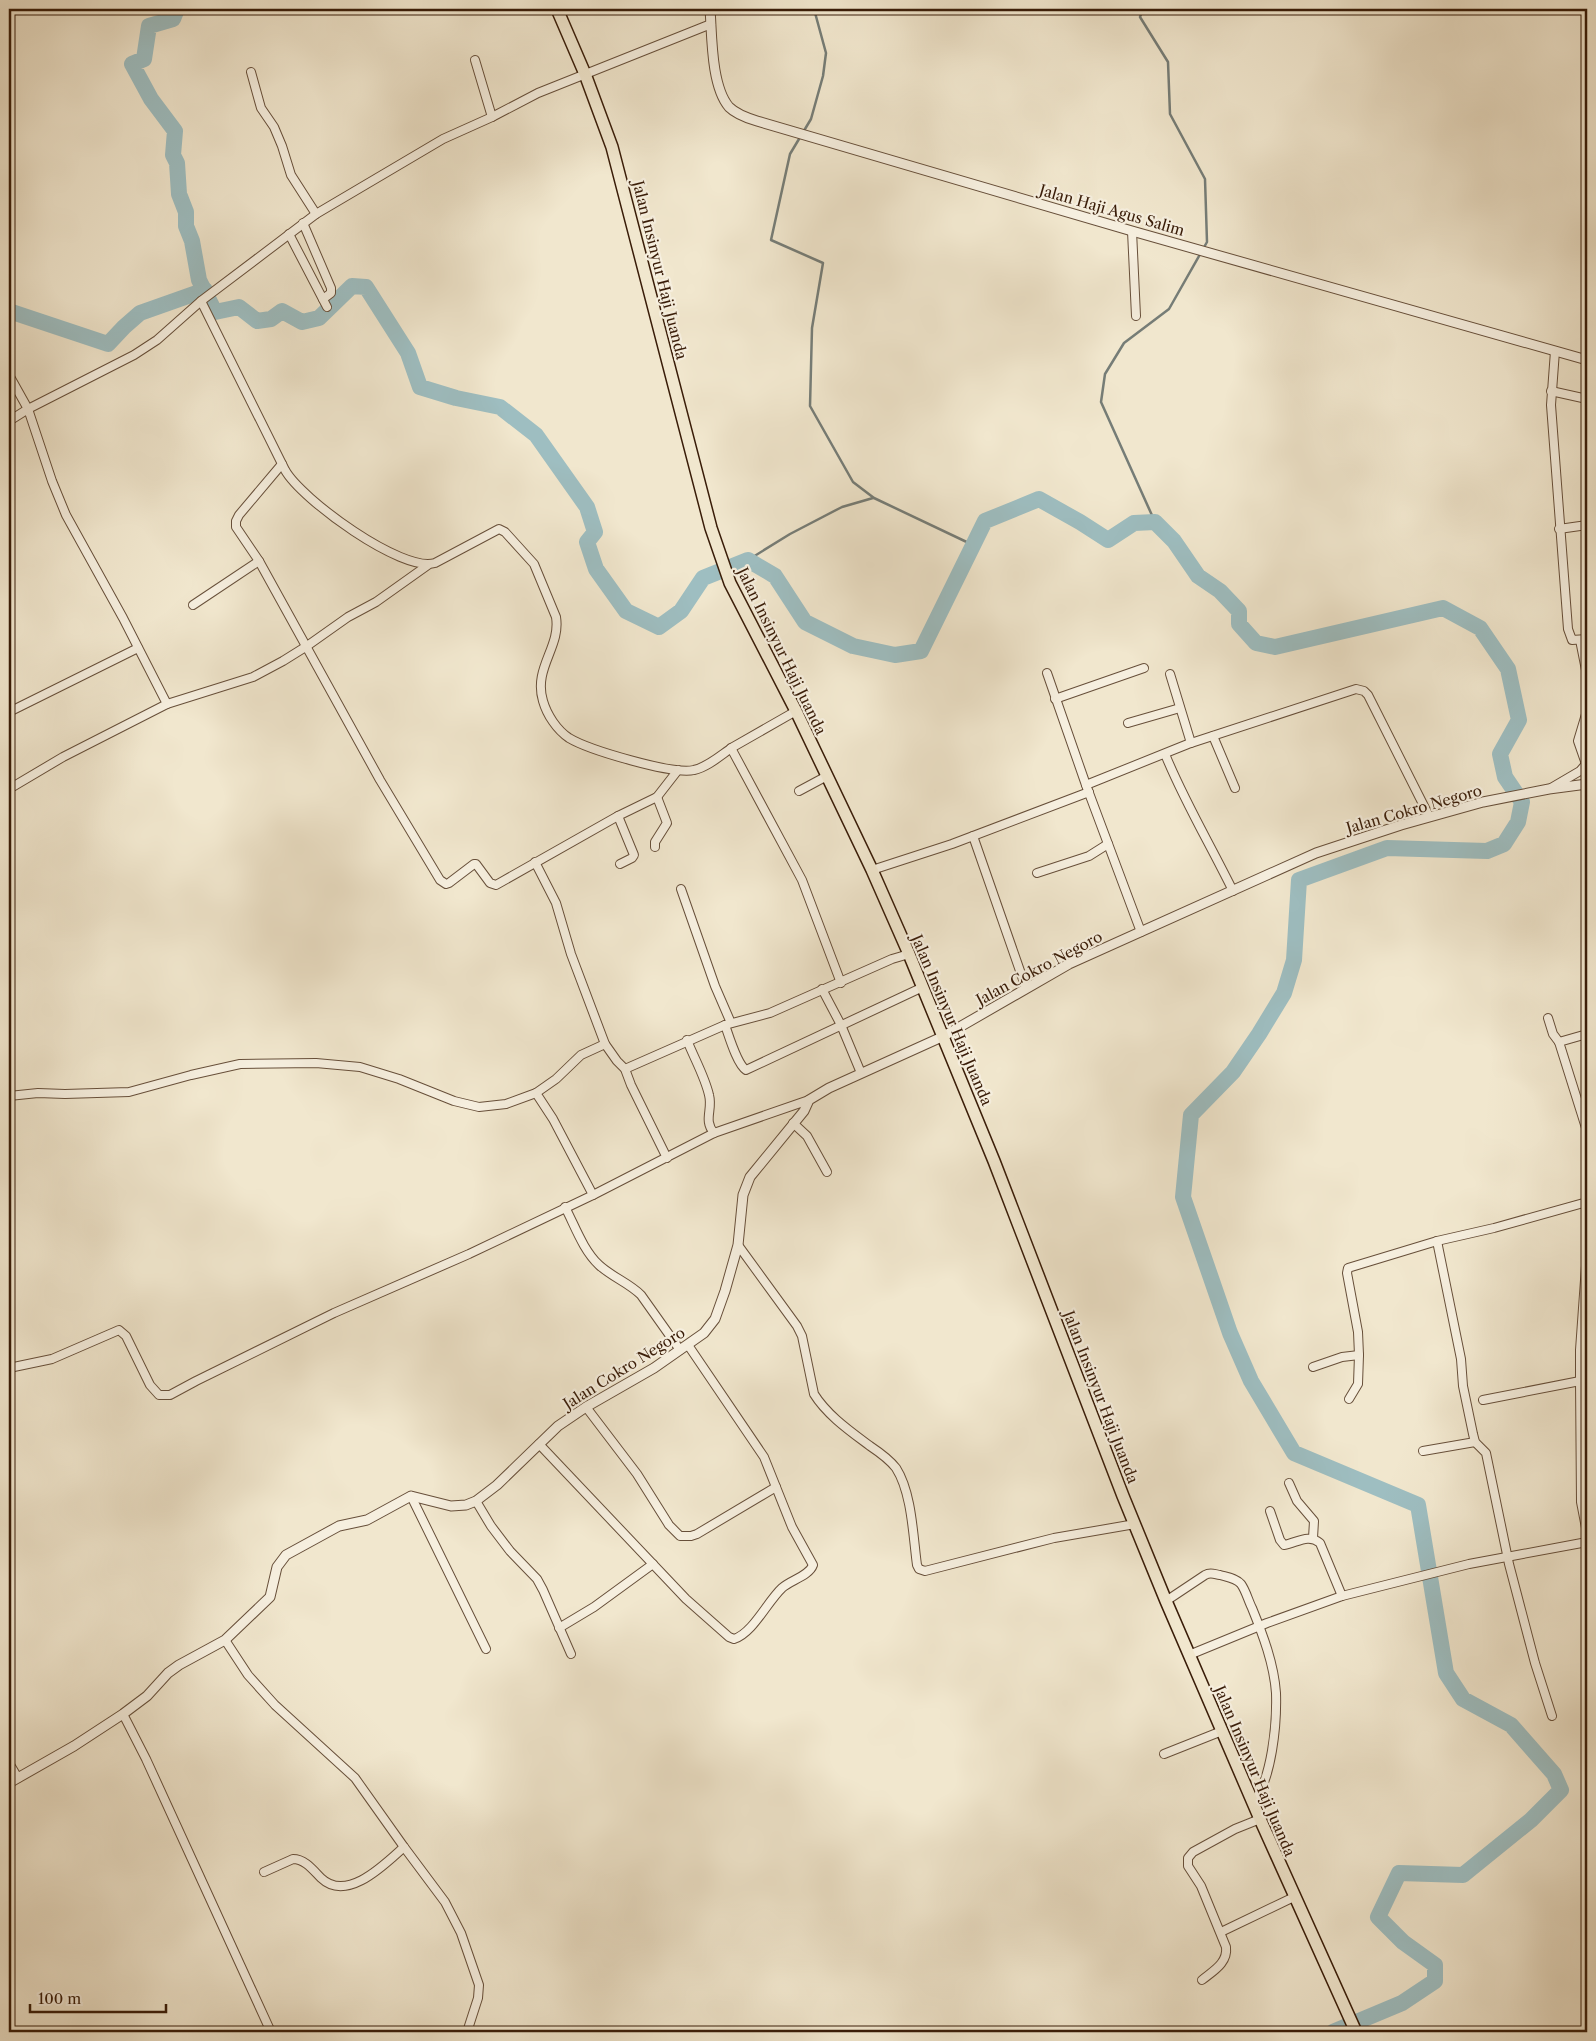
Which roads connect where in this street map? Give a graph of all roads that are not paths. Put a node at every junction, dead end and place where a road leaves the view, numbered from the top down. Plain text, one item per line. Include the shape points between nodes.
1 (557, 9) edge
2 (710, 9) edge
3 (711, 24) junction
4 (475, 60) dead end
5 (250, 72) dead end
6 (585, 74) junction
7 (492, 117) junction
8 (316, 214) junction
9 (303, 223) junction
10 (1132, 231) junction
11 (289, 234) junction
12 (203, 300) junction
13 (1136, 316) dead end
14 (1555, 350) junction
15 (1587, 360) edge
16 (9, 375) edge
17 (1551, 391) junction
18 (1587, 400) edge
19 (28, 409) junction
20 (9, 421) edge
21 (282, 464) junction
22 (1587, 525) edge
23 (1559, 529) junction
24 (259, 561) junction
25 (428, 565) junction
26 (193, 605) dead end
27 (1584, 640) edge
28 (307, 646) junction
29 (138, 648) junction
30 (1144, 668) dead end
31 (1047, 673) dead end
32 (1170, 674) dead end
33 (1587, 675) edge
34 (1055, 699) junction
35 (166, 704) junction
36 (1180, 708) junction
37 (796, 711) junction
38 (1587, 711) edge
39 (9, 712) edge
40 (1128, 723) dead end
41 (1213, 736) junction
42 (1191, 743) junction
43 (731, 748) junction
44 (1165, 754) junction
45 (678, 770) junction
46 (827, 776) junction
47 (1587, 784) edge
48 (1236, 788) dead end
49 (9, 789) edge
50 (1087, 789) junction
51 (1549, 789) junction
52 (799, 791) dead end
53 (657, 796) junction
54 (618, 816) junction
55 (1429, 816) junction
56 (972, 836) junction
57 (1108, 844) junction
58 (655, 847) dead end
59 (535, 862) junction
60 (620, 864) dead end
61 (872, 870) junction
62 (1037, 873) dead end
63 (681, 889) dead end
64 (1233, 891) junction
65 (1141, 932) junction
66 (909, 954) junction
67 (841, 983) junction
68 (923, 987) junction
69 (1026, 988) junction
70 (822, 989) junction
71 (1548, 1018) dead end
72 (728, 1024) junction
73 (841, 1025) junction
74 (1587, 1034) edge
75 (944, 1036) junction
76 (687, 1040) junction
77 (1559, 1042) junction
78 (605, 1044) junction
79 (626, 1068) junction
80 (862, 1073) junction
81 (536, 1093) junction
82 (9, 1096) edge
83 (809, 1100) junction
84 (793, 1123) junction
85 (1587, 1131) edge
86 (714, 1133) junction
87 (667, 1158) junction
88 (828, 1172) dead end
89 (593, 1195) junction
90 (1587, 1202) edge
91 (565, 1207) junction
92 (1437, 1241) junction
93 (738, 1245) junction
94 (1587, 1252) edge
95 (1586, 1290) edge
96 (688, 1345) junction
97 (680, 1350) junction
98 (1359, 1355) junction
99 (1313, 1367) dead end
100 (9, 1368) edge
101 (1580, 1381) junction
102 (1349, 1399) dead end
103 (1483, 1400) dead end
104 (586, 1407) junction
105 (1475, 1442) junction
106 (539, 1444) junction
107 (1423, 1451) dead end
108 (1289, 1483) dead end
109 (776, 1487) junction
110 (412, 1496) junction
111 (476, 1501) junction
112 (1270, 1511) dead end
113 (1135, 1524) junction
114 (1587, 1533) edge
115 (1312, 1538) junction
116 (1587, 1542) edge
117 (1507, 1557) junction
118 (653, 1564) junction
119 (1342, 1596) junction
120 (1166, 1601) junction
121 (1260, 1626) junction
122 (560, 1628) junction
123 (225, 1640) junction
124 (486, 1649) dead end
125 (570, 1654) dead end
126 (1189, 1655) junction
127 (123, 1714) junction
128 (1552, 1716) dead end
129 (1222, 1730) junction
130 (1164, 1754) dead end
131 (9, 1763) edge
132 (18, 1778) junction
133 (9, 1783) edge
134 (1253, 1804) junction
135 (1260, 1820) junction
136 (404, 1848) junction
137 (264, 1872) dead end
138 (1294, 1897) junction
139 (1221, 1932) junction
140 (1202, 1980) dead end
141 (272, 2032) edge
142 (467, 2032) edge
143 (1356, 2032) edge

1 - 6 main road, Jalan Insinyur Haji Juanda
2 - 3 street, Jalan Haji Agus Salim
3 - 6 street
3 - 10 street, Jalan Haji Agus Salim via 716,72 728,105 735,111 789,131
4 - 7 street
5 - 8 street via 261,108 274,127 291,175
6 - 7 street
6 - 37 main road, Jalan Insinyur Haji Juanda via 612,146 720,557 730,583
7 - 8 street via 443,139
8 - 9 street
9 - 11 street
9 - 11 street via 331,291 325,303
10 - 13 street
10 - 14 street, Jalan Haji Agus Salim
11 - 12 street
12 - 19 street via 156,340 134,354
12 - 21 street
14 - 15 street, Jalan Haji Agus Salim
14 - 17 street
16 - 19 street
17 - 18 street
17 - 23 street
19 - 20 street
19 - 29 street via 66,515
21 - 24 street via 236,521 238,531
21 - 25 street via 297,487 354,530 403,559
22 - 23 street
23 - 27 street via 1568,629 1571,638
24 - 26 street
24 - 28 street
25 - 28 street
25 - 45 street via 493,531 505,532 534,564 556,617 556,633 541,675 543,701 553,721 568,737 580,742 640,763
27 - 33 street
28 - 35 street via 252,677
28 - 59 street via 380,780 443,883 449,883 476,864 496,885
29 - 35 street
29 - 39 street
30 - 34 street
31 - 34 street
32 - 36 street
34 - 50 street
35 - 49 street
36 - 40 street
36 - 42 street
37 - 43 street
37 - 46 main road, Jalan Insinyur Haji Juanda
38 - 51 street via 1578,741 1586,762 1584,767
41 - 42 street
41 - 48 street
41 - 55 street via 1360,689 1368,695
42 - 44 street
43 - 45 street via 699,769
43 - 67 street via 802,880
44 - 50 street
44 - 64 street via 1180,790
45 - 53 street
46 - 52 street
46 - 61 main road, Jalan Insinyur Haji Juanda
47 - 51 street, Jalan Cokro Negoro
50 - 56 street
50 - 57 street
51 - 55 street, Jalan Cokro Negoro
53 - 54 street
53 - 58 street via 667,823
54 - 59 street
54 - 60 street via 634,855
55 - 64 street, Jalan Cokro Negoro via 1316,853
56 - 61 street
56 - 69 street
57 - 62 street via 1089,856
57 - 65 street
59 - 78 street via 556,903 571,954
61 - 66 main road, Jalan Insinyur Haji Juanda
63 - 72 street
64 - 65 street, Jalan Cokro Negoro
65 - 69 street, Jalan Cokro Negoro via 1069,964
66 - 67 street
66 - 68 main road, Jalan Insinyur Haji Juanda
67 - 70 street
68 - 73 street
68 - 75 main road, Jalan Insinyur Haji Juanda
69 - 75 street, Jalan Cokro Negoro
70 - 72 street via 770,1013
70 - 73 street
71 - 77 street
72 - 73 street via 737,1056 746,1070
72 - 76 street
73 - 80 street
74 - 77 street
75 - 80 street, Jalan Cokro Negoro
75 - 113 main road, Jalan Insinyur Haji Juanda
76 - 79 street
76 - 86 street via 710,1097 708,1120
77 - 85 street
78 - 79 street
78 - 81 street via 582,1054
79 - 87 street
80 - 83 street, Jalan Cokro Negoro
81 - 82 street via 506,1104 478,1107 360,1067 308,1063 240,1064 129,1092
81 - 89 street
83 - 84 street, Jalan Cokro Negoro
83 - 86 street
84 - 88 street via 807,1136
84 - 93 street, Jalan Cokro Negoro via 750,1177 743,1195
86 - 87 street
87 - 89 street
89 - 91 street
90 - 92 street
91 - 97 street via 593,1258 642,1295
91 - 100 street via 469,1254 334,1313 170,1395 159,1394 150,1385 126,1336 119,1330 52,1359
92 - 98 street via 1348,1268
92 - 105 street
93 - 96 street, Jalan Cokro Negoro via 715,1319
93 - 113 street via 797,1326 818,1401 896,1468 908,1503 919,1569 925,1571 1054,1538
94 - 95 street
95 - 101 street
96 - 97 street, Jalan Cokro Negoro
96 - 109 street via 758,1448 770,1468
97 - 104 street, Jalan Cokro Negoro
98 - 99 street
98 - 102 street via 1358,1384
101 - 103 street
101 - 114 street via 1581,1502
104 - 106 street, Jalan Cokro Negoro
104 - 109 street via 680,1536 697,1534
105 - 107 street
105 - 117 street via 1486,1454
106 - 111 street, Jalan Cokro Negoro
106 - 118 street
108 - 115 street via 1297,1501 1314,1521
109 - 118 street via 812,1567 782,1589 743,1635 734,1638 725,1634
110 - 111 street, Jalan Cokro Negoro via 452,1506
110 - 123 street via 367,1520 339,1526 286,1555 277,1567 270,1597
110 - 124 street
111 - 122 street via 510,1551 537,1579
112 - 115 street via 1284,1545
113 - 120 main road, Jalan Insinyur Haji Juanda
115 - 119 street via 1323,1547
116 - 117 street
117 - 119 street
117 - 128 street
118 - 122 street via 594,1608
119 - 121 street
120 - 121 street via 1212,1573 1241,1585
120 - 126 main road, Jalan Insinyur Haji Juanda
121 - 126 street
121 - 134 street via 1276,1692 1275,1725 1266,1780
122 - 125 street
123 - 127 street via 179,1665
123 - 136 street via 275,1705 356,1778
126 - 129 main road, Jalan Insinyur Haji Juanda
127 - 132 street
127 - 141 street
129 - 130 street
129 - 134 main road, Jalan Insinyur Haji Juanda
131 - 132 street
132 - 133 street
134 - 135 main road, Jalan Insinyur Haji Juanda
135 - 138 main road, Jalan Insinyur Haji Juanda
135 - 139 street via 1235,1829 1188,1858 1188,1866 1201,1886
136 - 137 street via 374,1873 341,1887 323,1880 298,1859
136 - 142 street via 445,1902 474,1968 479,1993
138 - 139 street
138 - 143 main road, Jalan Insinyur Haji Juanda
139 - 140 street via 1226,1957

